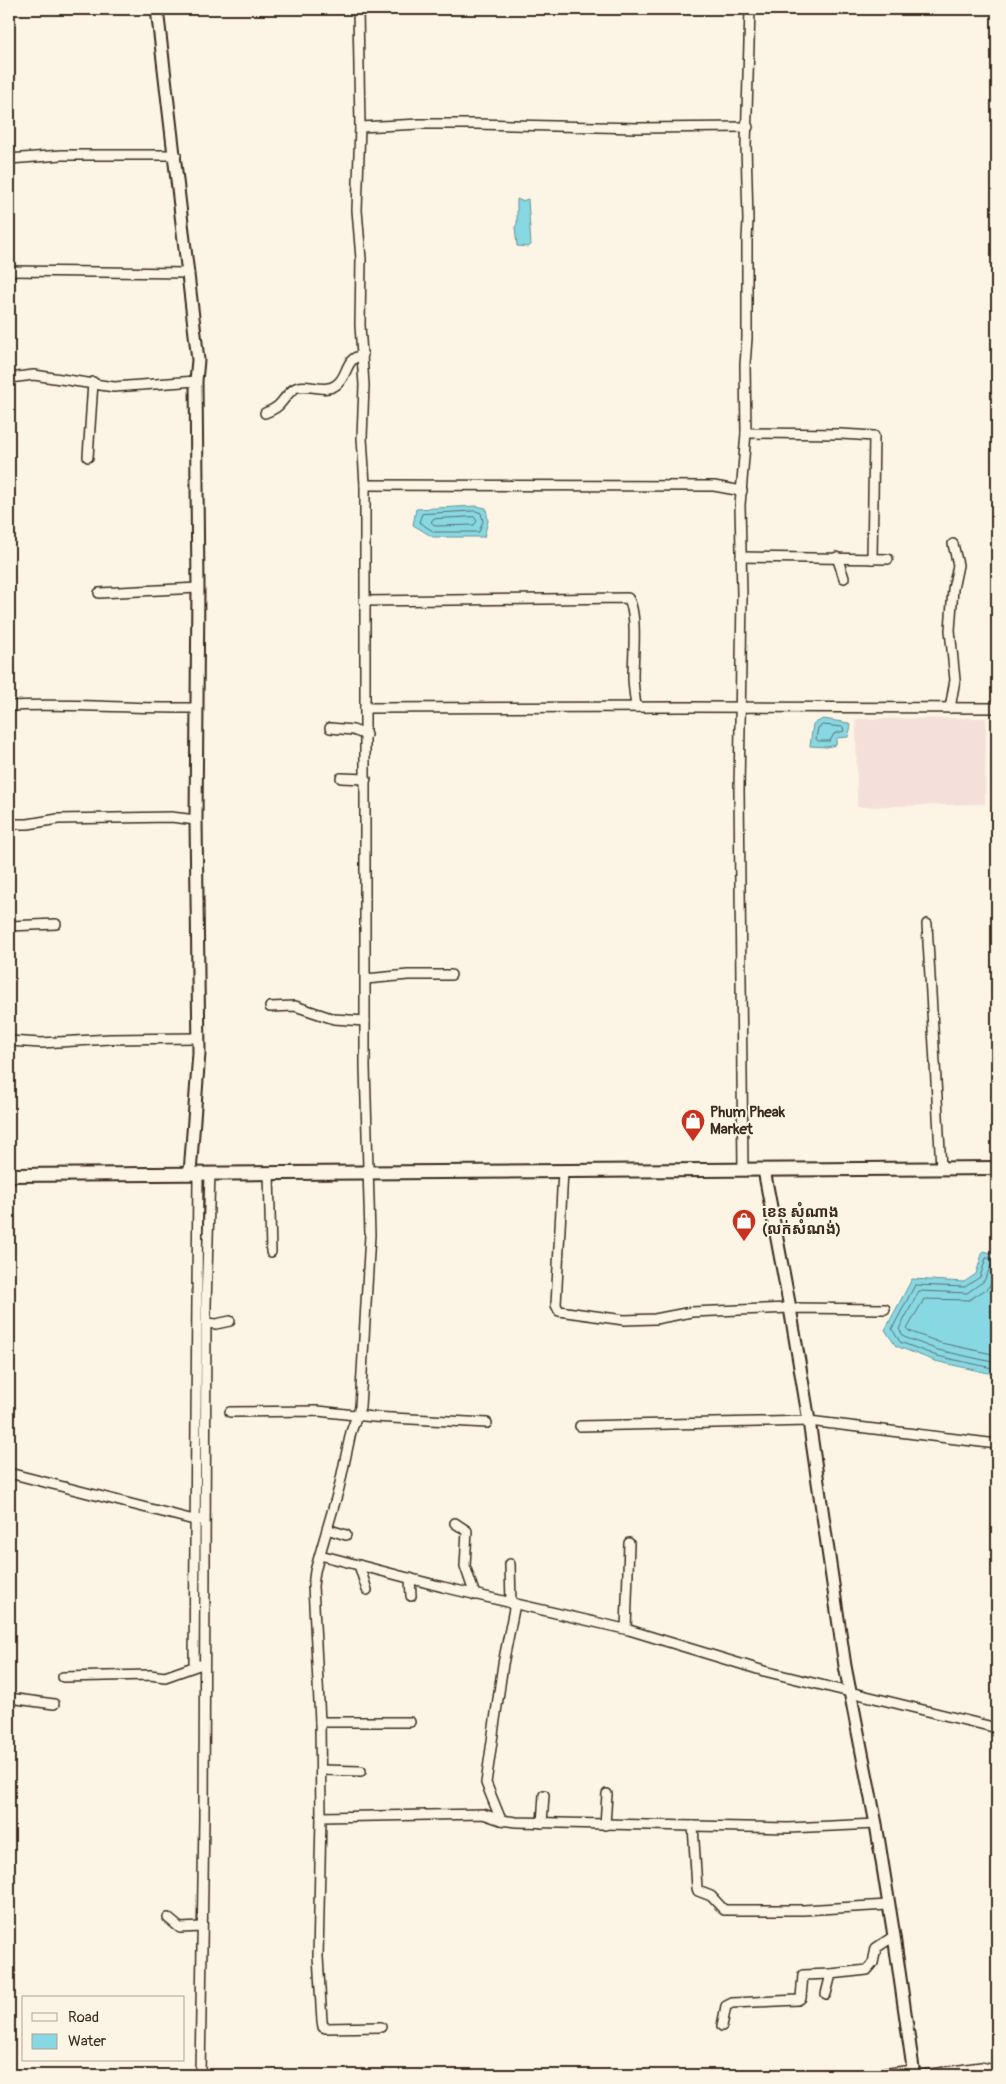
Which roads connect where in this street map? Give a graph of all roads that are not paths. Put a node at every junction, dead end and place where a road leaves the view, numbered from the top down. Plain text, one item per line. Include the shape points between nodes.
1 (157, 9) edge
2 (358, 9) edge
3 (750, 9) edge
4 (360, 127) junction
5 (748, 127) junction
6 (176, 155) junction
7 (9, 159) edge
8 (9, 271) edge
9 (190, 272) junction
10 (363, 355) junction
11 (9, 378) edge
12 (196, 381) junction
13 (93, 382) junction
14 (265, 413) dead end
15 (746, 433) junction
16 (88, 457) dead end
17 (365, 485) junction
18 (742, 491) junction
19 (953, 544) dead end
20 (741, 557) junction
21 (837, 558) junction
22 (872, 559) junction
23 (888, 559) dead end
24 (844, 578) dead end
25 (198, 588) junction
26 (100, 593) dead end
27 (364, 600) junction
28 (9, 706) edge
29 (636, 707) junction
30 (741, 707) junction
31 (197, 708) junction
32 (365, 708) junction
33 (950, 708) junction
34 (997, 708) edge
35 (330, 728) dead end
36 (366, 735) junction
37 (341, 778) dead end
38 (366, 779) junction
39 (196, 820) junction
40 (9, 824) edge
41 (56, 924) dead end
42 (927, 924) dead end
43 (9, 926) edge
44 (452, 975) dead end
45 (366, 979) junction
46 (270, 1008) dead end
47 (366, 1021) junction
48 (198, 1038) junction
49 (9, 1041) edge
50 (941, 1168) junction
51 (997, 1168) edge
52 (744, 1170) junction
53 (764, 1170) junction
54 (563, 1171) junction
55 (368, 1172) junction
56 (199, 1173) junction
57 (269, 1173) junction
58 (9, 1175) edge
59 (271, 1252) dead end
60 (790, 1308) junction
61 (885, 1309) dead end
62 (230, 1321) dead end
63 (206, 1323) junction
64 (230, 1412) dead end
65 (356, 1416) junction
66 (809, 1420) junction
67 (487, 1423) dead end
68 (580, 1426) dead end
69 (997, 1444) edge
70 (9, 1473) edge
71 (200, 1520) junction
72 (455, 1522) dead end
73 (327, 1529) junction
74 (346, 1535) dead end
75 (629, 1543) dead end
76 (320, 1555) junction
77 (510, 1564) dead end
78 (359, 1565) junction
79 (410, 1578) junction
80 (367, 1590) dead end
81 (475, 1595) junction
82 (411, 1596) dead end
83 (513, 1604) junction
84 (626, 1629) junction
85 (199, 1665) junction
86 (63, 1677) dead end
87 (850, 1691) junction
88 (9, 1698) edge
89 (54, 1704) dead end
90 (320, 1722) junction
91 (410, 1722) dead end
92 (997, 1728) edge
93 (320, 1770) junction
94 (361, 1771) dead end
95 (607, 1794) dead end
96 (544, 1795) dead end
97 (322, 1817) junction
98 (501, 1820) junction
99 (542, 1823) junction
100 (876, 1824) junction
101 (605, 1825) junction
102 (693, 1826) junction
103 (888, 1905) junction
104 (168, 1918) dead end
105 (198, 1927) junction
106 (894, 1936) junction
107 (831, 1974) junction
108 (826, 1994) dead end
109 (722, 2026) dead end
110 (381, 2027) dead end
111 (917, 2073) edge
112 (200, 2075) edge
113 (873, 2075) edge
114 (996, 2075) edge

1 - 6 street
2 - 4 street
3 - 5 street
4 - 5 street via 420,124
4 - 10 street via 357,187
5 - 15 street
6 - 7 street via 62,155
6 - 9 street
8 - 9 street
9 - 12 street via 198,360
10 - 14 street via 351,360 338,384 332,388 298,386 278,407
10 - 17 street
11 - 13 street via 34,375
12 - 13 street via 114,387
12 - 25 street
13 - 16 street
15 - 18 street
15 - 22 street via 874,436
17 - 18 street via 714,486
17 - 27 street
18 - 20 street
19 - 33 street via 958,565 950,630 956,680
20 - 21 street
20 - 30 street
21 - 22 street
21 - 24 street
22 - 23 street
25 - 26 street
25 - 31 street
27 - 29 street via 628,598 633,619
27 - 32 street
28 - 31 street
29 - 30 street
29 - 32 street
30 - 33 street
30 - 52 street via 739,790
31 - 39 street
32 - 36 street
33 - 34 street
35 - 36 street
36 - 38 street
37 - 38 street
38 - 45 street
39 - 40 street via 171,817 58,819
39 - 48 street
41 - 43 street
42 - 50 street
44 - 45 street
45 - 47 street
46 - 47 street via 295,1006 334,1019
47 - 55 street
48 - 49 street
48 - 56 street via 195,1116
50 - 51 main road
50 - 53 main road
52 - 53 main road
52 - 54 main road
53 - 60 street
54 - 55 main road
54 - 60 street via 556,1305 559,1312 638,1320 691,1312
55 - 57 main road
55 - 65 street via 370,1235 362,1393
56 - 57 main road
56 - 58 main road
56 - 63 street
56 - 71 street
57 - 59 street
60 - 61 street
60 - 66 street
62 - 63 street
63 - 71 street
64 - 65 street via 318,1411
65 - 67 street
65 - 73 street
66 - 68 street
66 - 69 street
66 - 87 street
70 - 71 street
71 - 85 street
72 - 81 street via 467,1531 465,1566
73 - 74 street
73 - 76 street
75 - 84 street
76 - 78 street
76 - 90 street via 312,1597
77 - 83 street
78 - 79 street
78 - 80 street
79 - 81 street
79 - 82 street
81 - 83 street
83 - 84 street
83 - 98 street via 486,1783
84 - 87 street via 764,1671
85 - 86 street via 165,1677
85 - 105 street
87 - 92 street
87 - 100 street
88 - 89 street
90 - 91 street
90 - 93 street
93 - 94 street
93 - 97 street
95 - 101 street
96 - 99 street
97 - 98 street via 471,1813
97 - 110 street via 318,1957 323,2027
98 - 99 street
99 - 101 street
100 - 102 street via 788,1828
100 - 103 street
101 - 102 street
102 - 103 street via 697,1888 711,1896 724,1910
103 - 106 street
104 - 105 street via 180,1928
105 - 112 street
106 - 107 street via 876,1948 873,1963 867,1970
106 - 111 street
107 - 108 street
107 - 109 street via 803,1975 801,1998 798,2000 732,2003 726,2006
111 - 113 street
111 - 114 street via 981,2067

